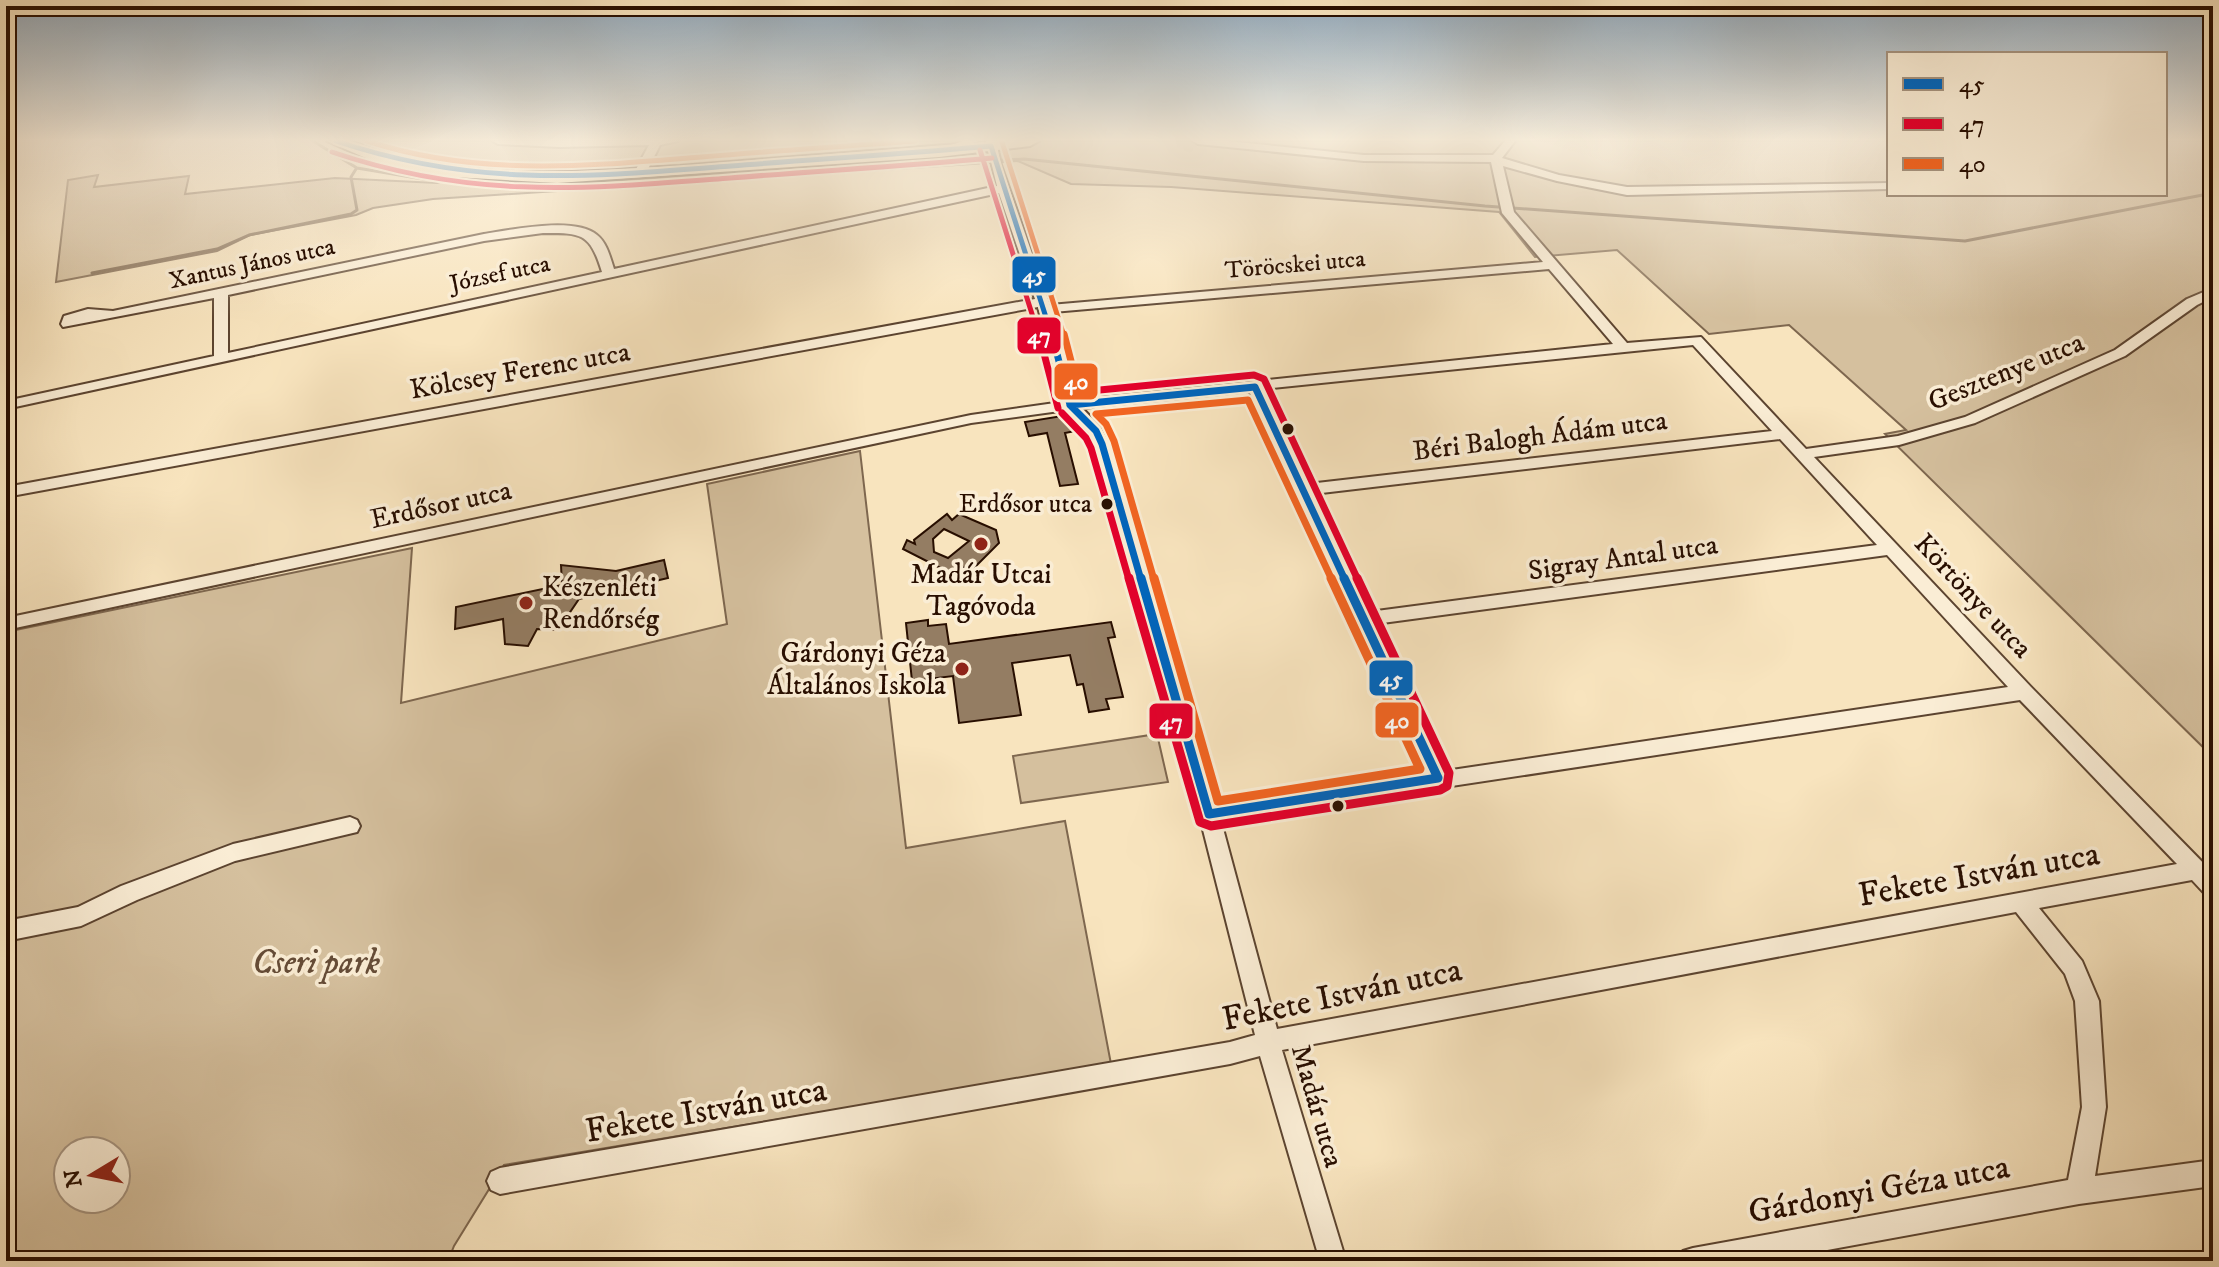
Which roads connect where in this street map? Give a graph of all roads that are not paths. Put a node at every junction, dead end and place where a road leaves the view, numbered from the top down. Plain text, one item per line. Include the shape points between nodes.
1 (948, 200) edge
2 (1008, 200) edge
3 (1504, 200) edge
4 (1549, 265) junction
5 (609, 273) junction
6 (2213, 292) edge
7 (221, 293) junction
8 (1044, 305) junction
9 (115, 315) dead end
10 (1696, 340) joint
11 (1623, 347) junction
12 (221, 358) junction
13 (1255, 387) junction
14 (6, 405) edge
15 (1070, 405) junction
16 (1782, 434) junction
17 (1802, 454) junction
18 (1303, 490) junction
19 (6, 492) edge
20 (1890, 549) junction
21 (1363, 619) junction
22 (6, 624) edge
23 (2024, 692) junction
24 (1438, 778) junction
25 (1209, 814) junction
26 (350, 826) dead end
27 (2196, 870) junction
28 (2213, 887) edge
29 (2021, 902) junction
30 (6, 931) edge
31 (1268, 1043) junction
32 (2213, 1173) edge
33 (500, 1181) dead end
34 (2079, 1191) junction
35 (1333, 1261) edge
36 (1693, 1261) edge

1 - 5 street, József utca
2 - 8 street, Madár utca
3 - 4 street
4 - 8 street, Töröcskei utca
4 - 11 street
5 - 7 street, Xantus János utca via 590,234 544,229
5 - 12 street, József utca
6 - 17 street, Gesztenye utca via 2120,353 1970,420 1899,440
7 - 9 street, Xantus János utca
7 - 12 street
8 - 15 street, Madár utca
8 - 19 street, Kölcsey Ferenc utca
10 - 11 street, Erdősor utca
10 - 16 street, Körtönye utca
11 - 13 street, Erdősor utca
12 - 14 street, József utca
13 - 15 street, Erdősor utca
13 - 18 street
15 - 22 street, Erdősor utca via 957,422
15 - 25 street, Madár utca via 1102,444
16 - 17 street, Körtönye utca
16 - 18 street, Béri Balogh Ádám utca
17 - 20 street, Körtönye utca
18 - 21 street
20 - 21 street, Sigray Antal utca
20 - 23 street, Körtönye utca
21 - 24 street
23 - 24 street
23 - 27 street, Körtönye utca
24 - 25 street
25 - 31 street, Madár utca
26 - 30 street via 233,853 81,916
27 - 28 street, Körtönye utca
27 - 29 street, Fekete István utca
29 - 31 street, Fekete István utca
29 - 34 street via 2074,968 2087,1001 2094,1107
31 - 33 street, Fekete István utca
31 - 35 street, Madár utca
32 - 34 street, Gárdonyi Géza utca
34 - 36 street, Gárdonyi Géza utca

